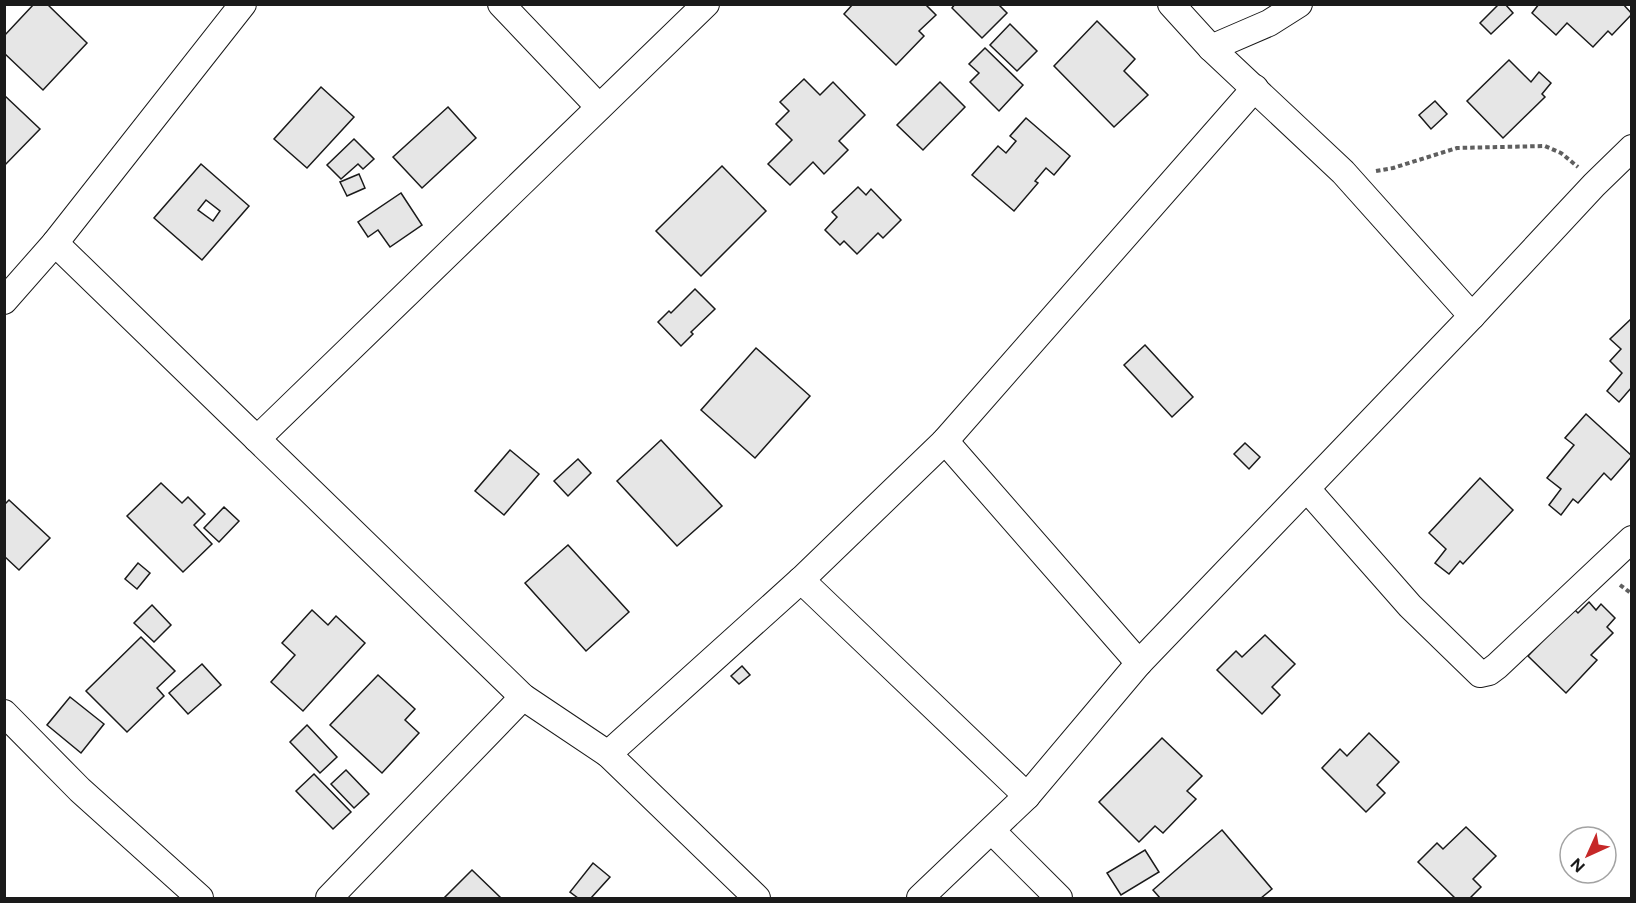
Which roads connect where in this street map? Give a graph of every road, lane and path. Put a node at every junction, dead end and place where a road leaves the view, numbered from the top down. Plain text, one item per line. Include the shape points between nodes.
1 (243, 4) edge
2 (501, 4) edge
3 (706, 4) edge
4 (1170, 4) edge
5 (1299, 4) edge
6 (1212, 48) junction
7 (1255, 88) junction
8 (599, 107) junction
9 (1632, 148) edge
10 (1343, 172) junction
11 (1594, 185) junction
12 (55, 243) junction
13 (4, 301) edge
14 (1472, 316) junction
15 (257, 439) junction
16 (945, 441) junction
17 (1307, 489) junction
18 (1632, 539) edge
19 (801, 579) junction
20 (1139, 663) junction
21 (524, 697) junction
22 (4, 713) edge
23 (608, 754) junction
24 (1027, 796) junction
25 (992, 831) junction
26 (200, 898) edge
27 (329, 898) edge
28 (757, 898) edge
29 (920, 898) edge
30 (1059, 898) edge

1 - 12 street
2 - 8 street
3 - 8 street
4 - 6 street
5 - 6 street via 1269,23
6 - 7 street
7 - 10 street
7 - 16 street
8 - 15 street
9 - 11 street
10 - 11 path via 1393,168 1457,148 1545,146 1574,163
10 - 14 street
11 - 14 street
12 - 13 street
12 - 15 street
14 - 17 street
15 - 21 street
16 - 19 street
16 - 20 street
17 - 18 street via 1410,606 1480,674 1497,666
17 - 20 street
19 - 23 street
19 - 24 street
20 - 24 street
21 - 23 street
21 - 27 street
22 - 26 street via 80,790
23 - 28 street
24 - 25 street
25 - 29 street
25 - 30 street

